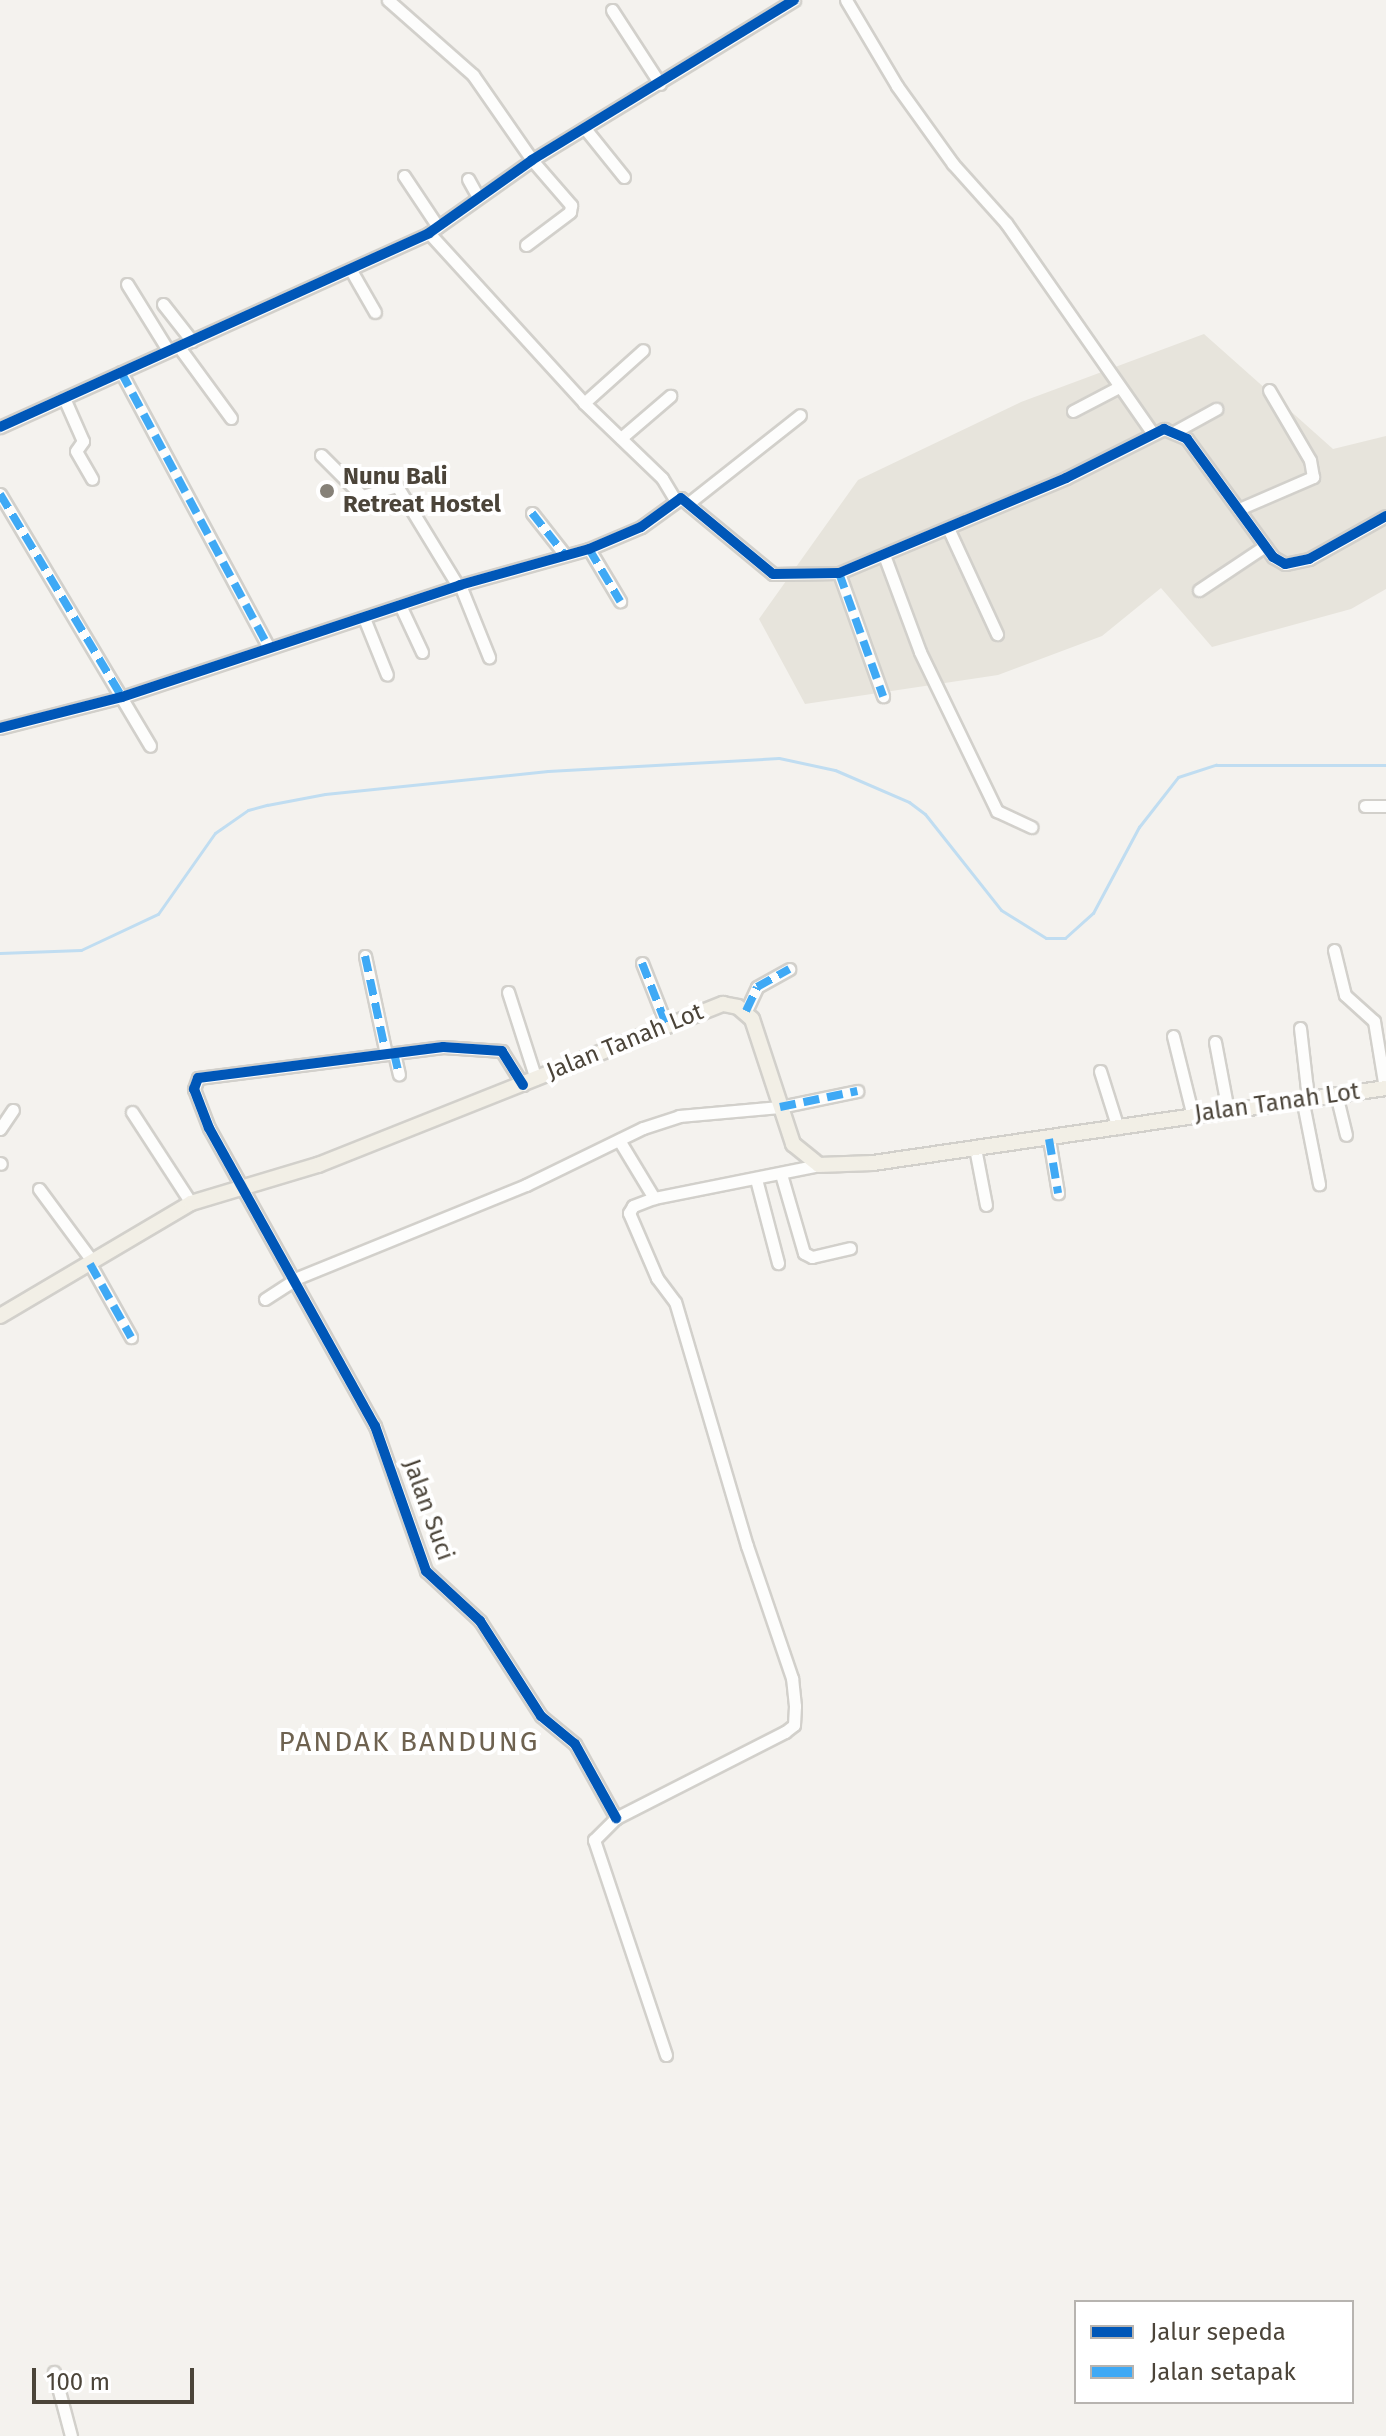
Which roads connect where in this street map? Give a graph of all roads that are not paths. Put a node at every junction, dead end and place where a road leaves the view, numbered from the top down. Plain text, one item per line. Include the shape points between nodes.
1 (388, 0) edge
2 (794, 0) edge
3 (846, 0) edge
4 (612, 10) dead end
5 (660, 84) junction
6 (587, 131) junction
7 (532, 160) junction
8 (404, 176) dead end
9 (624, 177) dead end
10 (468, 179) dead end
11 (478, 197) junction
12 (433, 230) junction
13 (526, 245) dead end
14 (352, 272) junction
15 (127, 284) dead end
16 (163, 304) dead end
17 (375, 312) dead end
18 (192, 341) junction
19 (174, 349) junction
20 (643, 350) dead end
21 (121, 372) junction
22 (1119, 387) junction
23 (1269, 390) dead end
24 (670, 396) dead end
25 (64, 398) junction
26 (584, 403) junction
27 (1216, 409) dead end
28 (1073, 411) dead end
29 (800, 415) dead end
30 (231, 418) dead end
31 (0, 427) edge
32 (1151, 431) junction
33 (1176, 431) junction
34 (621, 438) junction
35 (321, 455) dead end
36 (92, 479) dead end
37 (0, 494) edge
38 (675, 500) junction
39 (690, 502) junction
40 (1239, 509) junction
41 (532, 513) dead end
42 (1386, 516) edge
43 (948, 528) junction
44 (1265, 546) junction
45 (589, 549) junction
46 (565, 555) junction
47 (884, 555) junction
48 (839, 573) junction
49 (459, 585) junction
50 (1199, 590) dead end
51 (620, 601) dead end
52 (400, 605) junction
53 (364, 618) junction
54 (997, 634) dead end
55 (268, 647) junction
56 (422, 652) dead end
57 (489, 657) dead end
58 (387, 675) dead end
59 (119, 692) junction
60 (883, 696) dead end
61 (0, 728) edge
62 (150, 746) dead end
63 (1365, 806) dead end
64 (1386, 806) edge
65 (1032, 827) dead end
66 (1334, 950) dead end
67 (365, 956) dead end
68 (642, 963) dead end
69 (789, 969) dead end
70 (508, 992) dead end
71 (746, 1011) junction
72 (666, 1024) junction
73 (1300, 1028) dead end
74 (1173, 1036) dead end
75 (1215, 1042) dead end
76 (390, 1054) junction
77 (1100, 1071) dead end
78 (399, 1074) dead end
79 (529, 1082) junction
80 (1385, 1088) edge
81 (857, 1091) dead end
82 (1336, 1094) junction
83 (1305, 1098) junction
84 (780, 1107) junction
85 (13, 1110) dead end
86 (1228, 1111) junction
87 (132, 1112) dead end
88 (1193, 1116) junction
89 (1118, 1128) junction
90 (0, 1129) edge
91 (1346, 1135) dead end
92 (1049, 1139) junction
93 (619, 1140) junction
94 (975, 1148) junction
95 (819, 1165) junction
96 (781, 1174) junction
97 (756, 1179) junction
98 (1319, 1184) dead end
99 (243, 1185) junction
100 (39, 1189) dead end
101 (1058, 1193) dead end
102 (654, 1198) junction
103 (191, 1203) junction
104 (986, 1205) dead end
105 (850, 1248) dead end
106 (92, 1263) junction
107 (778, 1263) dead end
108 (297, 1278) junction
109 (265, 1299) dead end
110 (0, 1316) edge
111 (131, 1337) dead end
112 (616, 1818) junction
113 (666, 2055) dead end
114 (54, 2372) dead end
115 (71, 2436) edge

1 - 7 street via 473,75
2 - 5 street
3 - 22 street via 897,86 953,164 1006,223
4 - 5 street
5 - 6 street
6 - 7 street
6 - 9 street
7 - 11 street
7 - 13 street via 572,209
8 - 12 street
10 - 11 street
11 - 12 street
12 - 14 street
12 - 26 street
14 - 17 street
14 - 18 street
15 - 19 street
16 - 18 street
18 - 19 street
19 - 21 street
19 - 30 street
20 - 26 street
21 - 25 street
21 - 55 street
22 - 28 street
22 - 32 street
23 - 40 street via 1310,460 1313,477
24 - 34 street
25 - 31 street
25 - 36 street via 83,441 76,451
26 - 34 street
27 - 33 street
29 - 39 street
32 - 33 street
32 - 43 street via 1066,478
33 - 40 street via 1191,443
34 - 38 street via 662,478
35 - 49 street via 362,496 397,486
37 - 59 street
38 - 39 street
38 - 45 street via 641,527
39 - 48 street via 743,554 773,574
40 - 44 street
41 - 46 street
42 - 44 street via 1293,564 1278,561
43 - 47 street
43 - 54 street
44 - 50 street
45 - 46 street
45 - 51 street
46 - 49 street
47 - 48 street
47 - 65 street via 920,652 997,811
48 - 60 street
49 - 52 street
49 - 57 street
52 - 53 street
52 - 56 street
53 - 55 street
53 - 58 street
55 - 59 street
59 - 61 street
59 - 62 street
63 - 64 street
66 - 80 street via 1345,995 1374,1021
67 - 76 street
68 - 72 street
69 - 71 street via 757,987
70 - 79 street
71 - 72 main road, Jalan Tanah Lot via 723,1004
71 - 84 main road
72 - 79 main road, Jalan Tanah Lot
73 - 83 street
74 - 88 street
75 - 86 street
76 - 78 street
76 - 79 street via 443,1047 502,1051
76 - 99 street, Jalan Suci via 198,1078 195,1103
77 - 89 street
79 - 99 main road, Jalan Tanah Lot via 318,1165
80 - 82 main road, Jalan Tanah Lot
81 - 84 street
82 - 83 main road, Jalan Tanah Lot
82 - 91 street
83 - 86 main road, Jalan Tanah Lot
83 - 98 street
84 - 93 street via 679,1116
84 - 95 main road via 793,1144
85 - 90 street
86 - 88 main road, Jalan Tanah Lot
87 - 103 street
88 - 89 main road, Jalan Tanah Lot
89 - 92 main road, Jalan Tanah Lot
92 - 94 main road, Jalan Tanah Lot
92 - 101 street
93 - 102 street
93 - 108 street via 526,1185
94 - 95 main road, Jalan Tanah Lot
94 - 104 street
95 - 96 street
96 - 97 street
96 - 105 street via 804,1253 812,1257
97 - 102 street
97 - 107 street
99 - 103 main road, Jalan Tanah Lot
99 - 108 street, Jalan Suci
100 - 106 street
102 - 112 street via 629,1213 657,1278 675,1302 792,1678 796,1717 785,1732
103 - 106 main road, Jalan Tanah Lot
106 - 110 main road, Jalan Tanah Lot
106 - 111 street
108 - 109 street
108 - 112 street, Jalan Suci via 375,1426 426,1571 480,1621 541,1716 575,1744
112 - 113 street via 599,1831 594,1849
114 - 115 street

